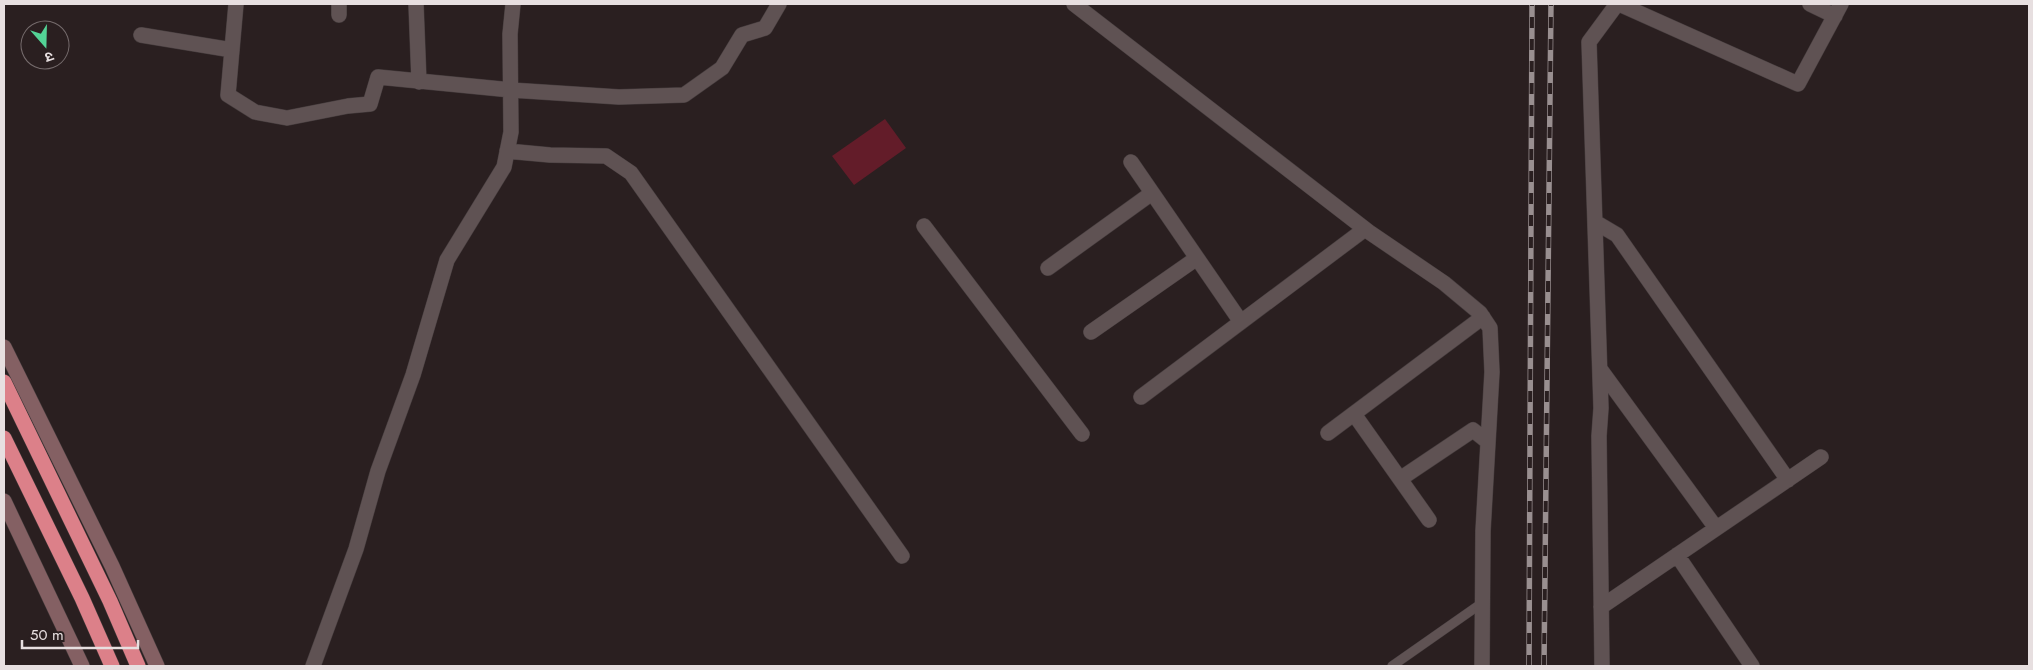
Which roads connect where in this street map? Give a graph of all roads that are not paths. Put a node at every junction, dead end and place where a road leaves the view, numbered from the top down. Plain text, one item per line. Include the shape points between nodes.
1 (236, 4) edge
2 (416, 4) edge
3 (512, 4) edge
4 (779, 4) edge
5 (1074, 4) edge
6 (1618, 4) edge
7 (1810, 4) edge
8 (1838, 10) edge
9 (141, 35) dead end
10 (232, 50) junction
11 (419, 82) junction
12 (511, 90) junction
13 (507, 151) junction
14 (1131, 162) dead end
15 (1152, 193) junction
16 (1595, 222) junction
17 (924, 226) dead end
18 (1365, 229) junction
19 (1197, 258) junction
20 (1048, 268) dead end
21 (1483, 317) junction
22 (1241, 322) junction
23 (1091, 332) dead end
24 (4, 347) edge
25 (1600, 369) junction
26 (4, 382) edge
27 (1141, 397) dead end
28 (1354, 414) junction
29 (1328, 433) dead end
30 (1082, 434) dead end
31 (4, 438) edge
32 (1488, 442) junction
33 (1821, 457) dead end
34 (1400, 479) junction
35 (1788, 480) junction
36 (4, 501) edge
37 (1429, 520) dead end
38 (9, 525) edge
39 (1716, 528) junction
40 (1677, 555) junction
41 (902, 556) dead end
42 (1482, 603) junction
43 (1601, 607) junction
44 (82, 666) edge
45 (112, 666) edge
46 (138, 666) edge
47 (157, 666) edge
48 (313, 666) edge
49 (1392, 666) edge
50 (1482, 666) edge
51 (1602, 666) edge
52 (1752, 666) edge

1 - 10 street
2 - 11 street
3 - 12 street
4 - 12 street via 765,28 742,36 722,68 684,95 619,97
5 - 18 street
6 - 8 street via 1798,84
6 - 16 street via 1589,42
7 - 8 street
9 - 10 street
10 - 11 street via 228,95 255,112 287,118 370,104 378,77
11 - 12 street
12 - 13 street via 511,132
13 - 41 street via 606,156 631,173
13 - 48 street via 504,166 447,260 356,549
14 - 15 street
15 - 19 street
15 - 20 street
16 - 25 street
16 - 35 street via 1617,234
17 - 30 street
18 - 21 street via 1444,283
18 - 22 street
19 - 22 street
19 - 23 street
21 - 28 street
21 - 32 street via 1490,328 1492,372
22 - 27 street
24 - 47 street via 112,566
25 - 39 street
25 - 43 street
26 - 46 highway
28 - 29 street
28 - 34 street
31 - 45 highway
32 - 34 street via 1473,430
32 - 42 street via 1482,531
33 - 35 street
34 - 37 street
35 - 39 street
36 - 38 street
38 - 44 street
39 - 40 street
40 - 43 street
40 - 52 street
42 - 49 lane
42 - 50 street
43 - 51 street

